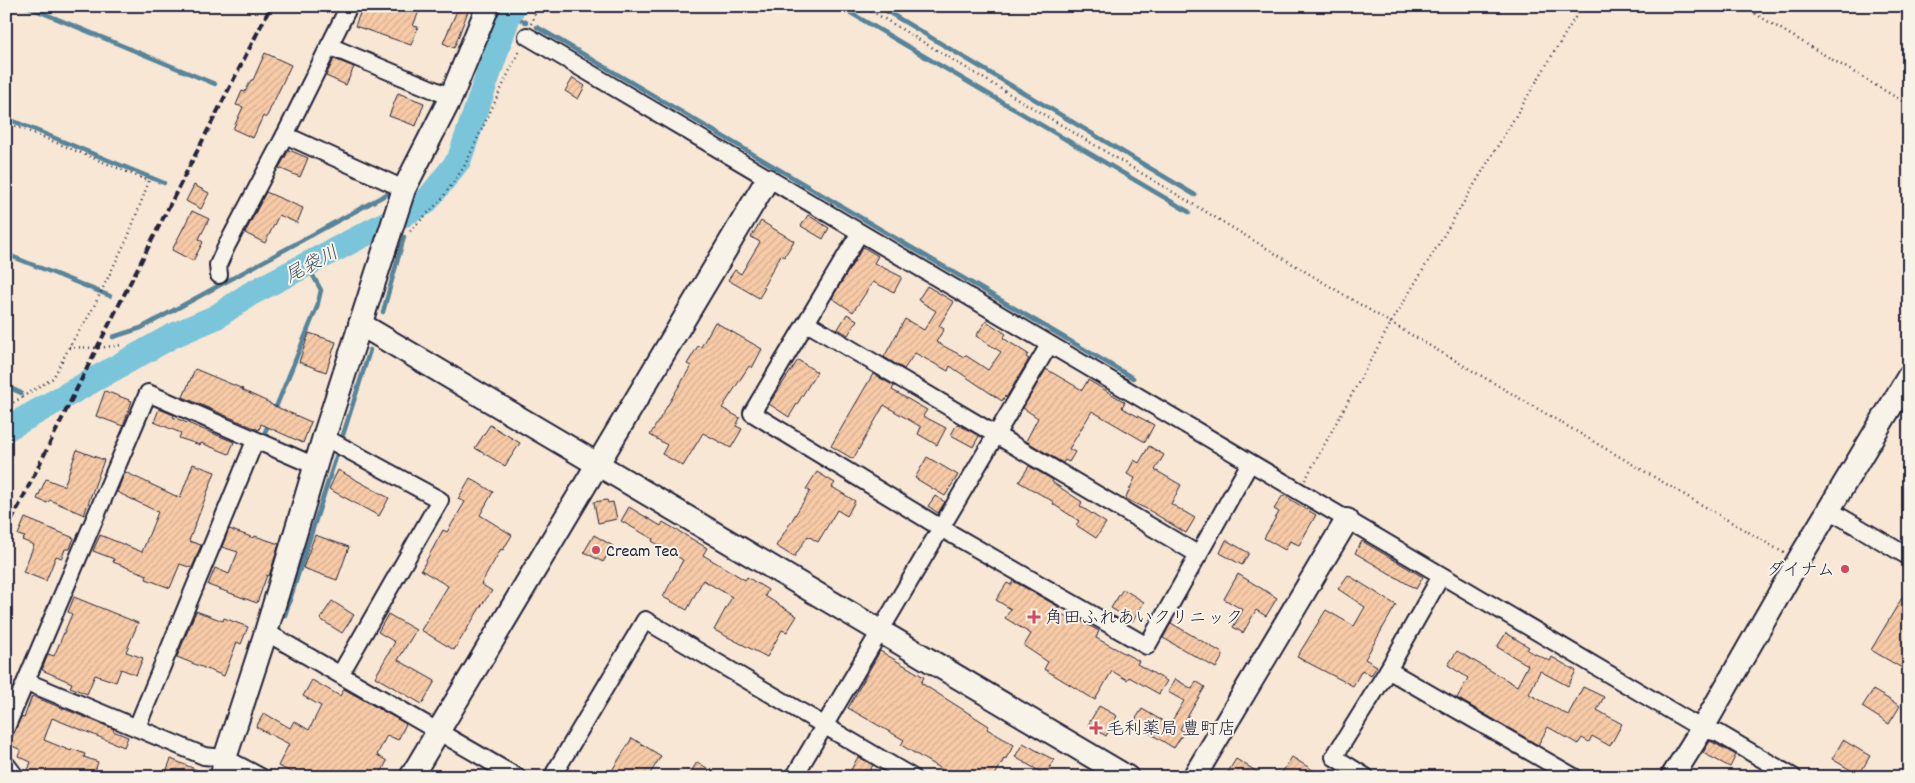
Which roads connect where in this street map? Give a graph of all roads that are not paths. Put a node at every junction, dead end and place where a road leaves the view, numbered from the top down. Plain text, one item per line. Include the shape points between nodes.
1 (349, 6) edge
2 (488, 6) edge
3 (527, 36) road end
4 (329, 46) junction
5 (451, 98) junction
6 (285, 135) junction
7 (767, 180) junction
8 (396, 216) junction
9 (859, 234) junction
10 (219, 275) dead end
11 (807, 323) junction
12 (360, 324) junction
13 (1049, 345) junction
14 (1909, 376) edge
15 (996, 435) junction
16 (324, 437) junction
17 (254, 440) junction
18 (1250, 463) junction
19 (598, 464) junction
20 (316, 466) junction
21 (1828, 510) junction
22 (1346, 520) junction
23 (941, 528) junction
24 (1199, 555) junction
25 (1909, 557) edge
26 (1441, 576) junction
27 (880, 631) junction
28 (266, 632) junction
29 (1388, 670) junction
30 (340, 674) junction
31 (27, 682) junction
32 (824, 725) junction
33 (137, 727) junction
34 (6, 728) edge
35 (1702, 729) junction
36 (439, 731) junction
37 (6, 764) edge
38 (223, 767) edge
39 (16, 777) edge
40 (261, 777) edge
41 (411, 777) edge
42 (517, 777) edge
43 (552, 777) edge
44 (794, 777) edge
45 (912, 777) edge
46 (1127, 777) edge
47 (1194, 777) edge
48 (1366, 777) edge
49 (1574, 777) edge
50 (1672, 777) edge
51 (1793, 777) edge

1 - 4 street
2 - 5 street
3 - 7 street
4 - 5 street
4 - 6 street
5 - 8 street
6 - 8 street
6 - 10 street via 227,245 218,265
7 - 9 street
7 - 19 street
8 - 12 street
9 - 11 street
9 - 13 street
11 - 15 street
11 - 23 street via 752,414
12 - 16 street
12 - 19 street
13 - 15 street
13 - 18 street
14 - 21 street
15 - 23 street
15 - 24 street
16 - 20 street
16 - 30 street via 440,500
17 - 20 street
17 - 31 street via 148,393
17 - 33 street
18 - 22 street
18 - 24 street
19 - 27 street
19 - 36 street
20 - 28 street
21 - 25 street
21 - 35 street
22 - 26 street
22 - 47 street
23 - 24 street via 1147,646
23 - 27 street
26 - 29 street
26 - 35 street
27 - 32 street
27 - 46 street
28 - 30 street
28 - 38 street
29 - 48 street via 1334,757
29 - 49 street
30 - 36 street
31 - 33 street
31 - 34 street
32 - 43 street via 645,620
32 - 44 street
32 - 45 street
33 - 38 street
35 - 50 street
35 - 51 street via 1718,733
36 - 41 street
36 - 42 street
37 - 39 street
38 - 40 street

